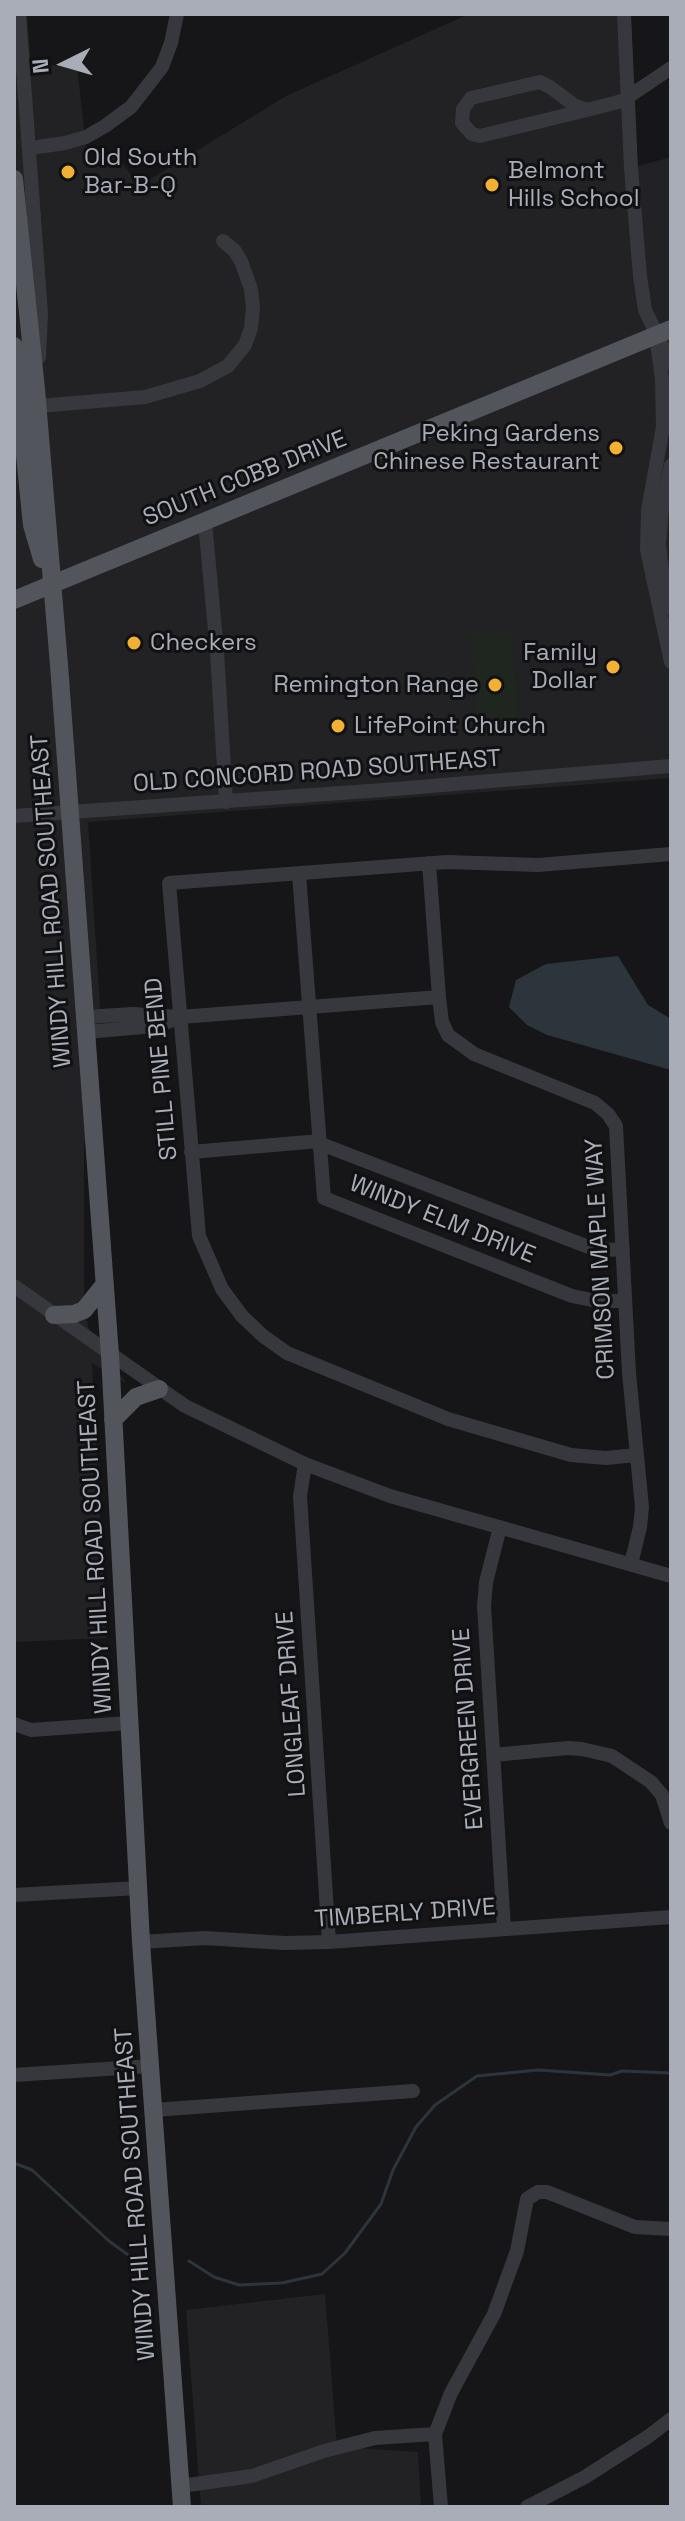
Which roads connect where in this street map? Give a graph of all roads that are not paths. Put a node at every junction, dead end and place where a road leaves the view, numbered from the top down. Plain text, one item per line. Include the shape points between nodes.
1 (19, 14) edge
2 (177, 14) edge
3 (624, 14) edge
4 (671, 68) edge
5 (628, 96) junction
6 (587, 110) junction
7 (38, 147) dead end
8 (14, 179) edge
9 (223, 241) dead end
10 (664, 332) edge
11 (14, 346) edge
12 (671, 364) edge
13 (27, 403) edge
14 (671, 465) edge
15 (205, 522) junction
16 (51, 584) junction
17 (14, 600) edge
18 (671, 608) edge
19 (671, 662) edge
20 (671, 766) edge
21 (226, 802) junction
22 (69, 812) junction
23 (14, 816) edge
24 (671, 854) edge
25 (429, 863) junction
26 (299, 874) junction
27 (439, 997) junction
28 (310, 1008) junction
29 (180, 1017) junction
30 (85, 1025) junction
31 (320, 1142) junction
32 (191, 1152) junction
33 (623, 1249) junction
34 (104, 1285) junction
35 (14, 1286) edge
36 (625, 1301) junction
37 (54, 1315) junction
38 (110, 1355) junction
39 (159, 1389) junction
40 (113, 1420) junction
41 (637, 1455) junction
42 (305, 1464) junction
43 (500, 1527) junction
44 (631, 1564) junction
45 (671, 1576) edge
46 (129, 1723) junction
47 (14, 1724) edge
48 (493, 1755) junction
49 (671, 1823) edge
50 (138, 1888) junction
51 (14, 1895) edge
52 (671, 1917) edge
53 (504, 1929) junction
54 (141, 1942) junction
55 (329, 1942) junction
56 (151, 2066) junction
57 (14, 2075) edge
58 (413, 2091) dead end
59 (154, 2110) junction
60 (671, 2229) edge
61 (671, 2419) edge
62 (435, 2434) junction
63 (181, 2486) junction
64 (182, 2507) edge
65 (441, 2507) edge
66 (527, 2507) edge

1 - 13 street, WINDY HILL ROAD SOUTHEAST via 41,314
2 - 7 street via 162,67 131,107 86,137
3 - 5 street
4 - 5 street
5 - 6 street
5 - 10 street via 645,310
6 - 6 street via 480,136 472,134 461,117 471,98 540,82
8 - 13 main road, WINDY HILL ROAD SOUTHEAST
9 - 13 street via 241,261 253,308 245,345 228,366 200,381 145,397
10 - 12 street
10 - 15 main road, SOUTH COBB DRIVE
10 - 19 street via 661,446 648,510 647,550
11 - 13 main road, WINDY HILL ROAD SOUTHEAST
13 - 16 main road, WINDY HILL ROAD SOUTHEAST via 32,525
14 - 18 street via 659,544
15 - 16 main road, SOUTH COBB DRIVE
15 - 21 street
16 - 17 main road, SOUTH COBB DRIVE
16 - 22 main road, WINDY HILL ROAD SOUTHEAST
20 - 21 street, OLD CONCORD ROAD SOUTHEAST
21 - 22 street, OLD CONCORD ROAD SOUTHEAST
22 - 23 street, OLD CONCORD ROAD SOUTHEAST
22 - 30 main road, WINDY HILL ROAD SOUTHEAST
24 - 25 street, STILL PINE BEND via 538,865
25 - 26 street, STILL PINE BEND
25 - 27 street, CRIMSON MAPLE WAY
26 - 28 street, WINDY ELM DRIVE
26 - 29 street, STILL PINE BEND via 169,883
27 - 28 street
27 - 33 street, CRIMSON MAPLE WAY via 445,1029 460,1046 589,1099 613,1120
28 - 29 street
28 - 31 street, WINDY ELM DRIVE
29 - 30 street via 155,1026
29 - 32 street, STILL PINE BEND
30 - 34 main road, WINDY HILL ROAD SOUTHEAST
31 - 32 street
31 - 33 street via 586,1246
31 - 36 street, WINDY ELM DRIVE via 324,1198 572,1296
32 - 41 street, STILL PINE BEND via 199,1236 213,1273 242,1316 278,1347 448,1419 571,1455
33 - 36 street, CRIMSON MAPLE WAY
34 - 37 main road via 84,1310
34 - 38 main road, WINDY HILL ROAD SOUTHEAST
35 - 37 street
36 - 41 street, CRIMSON MAPLE WAY
37 - 38 street
38 - 39 street
38 - 40 main road, WINDY HILL ROAD SOUTHEAST
39 - 40 main road via 136,1397
39 - 42 street
40 - 46 main road, WINDY HILL ROAD SOUTHEAST
41 - 44 street, CRIMSON MAPLE WAY via 642,1516
42 - 43 street via 390,1496
42 - 55 street, LONGLEAF DRIVE via 300,1496
43 - 44 street
43 - 48 street, EVERGREEN DRIVE via 484,1606
44 - 45 street
46 - 47 street via 31,1730
46 - 50 main road, WINDY HILL ROAD SOUTHEAST
48 - 49 street via 568,1748 612,1756 651,1782 662,1795
48 - 53 street, EVERGREEN DRIVE
50 - 51 street
50 - 54 main road, WINDY HILL ROAD SOUTHEAST
52 - 53 street, TIMBERLY DRIVE
53 - 55 street, TIMBERLY DRIVE
54 - 55 street, TIMBERLY DRIVE
54 - 56 main road, WINDY HILL ROAD SOUTHEAST
56 - 57 street
56 - 59 main road, WINDY HILL ROAD SOUTHEAST
58 - 59 street
59 - 63 main road, WINDY HILL ROAD SOUTHEAST
60 - 62 street via 635,2227 555,2194 531,2194 494,2314
61 - 66 street via 585,2477
62 - 63 street via 375,2438 252,2476
62 - 65 street
63 - 64 main road, WINDY HILL ROAD SOUTHEAST

